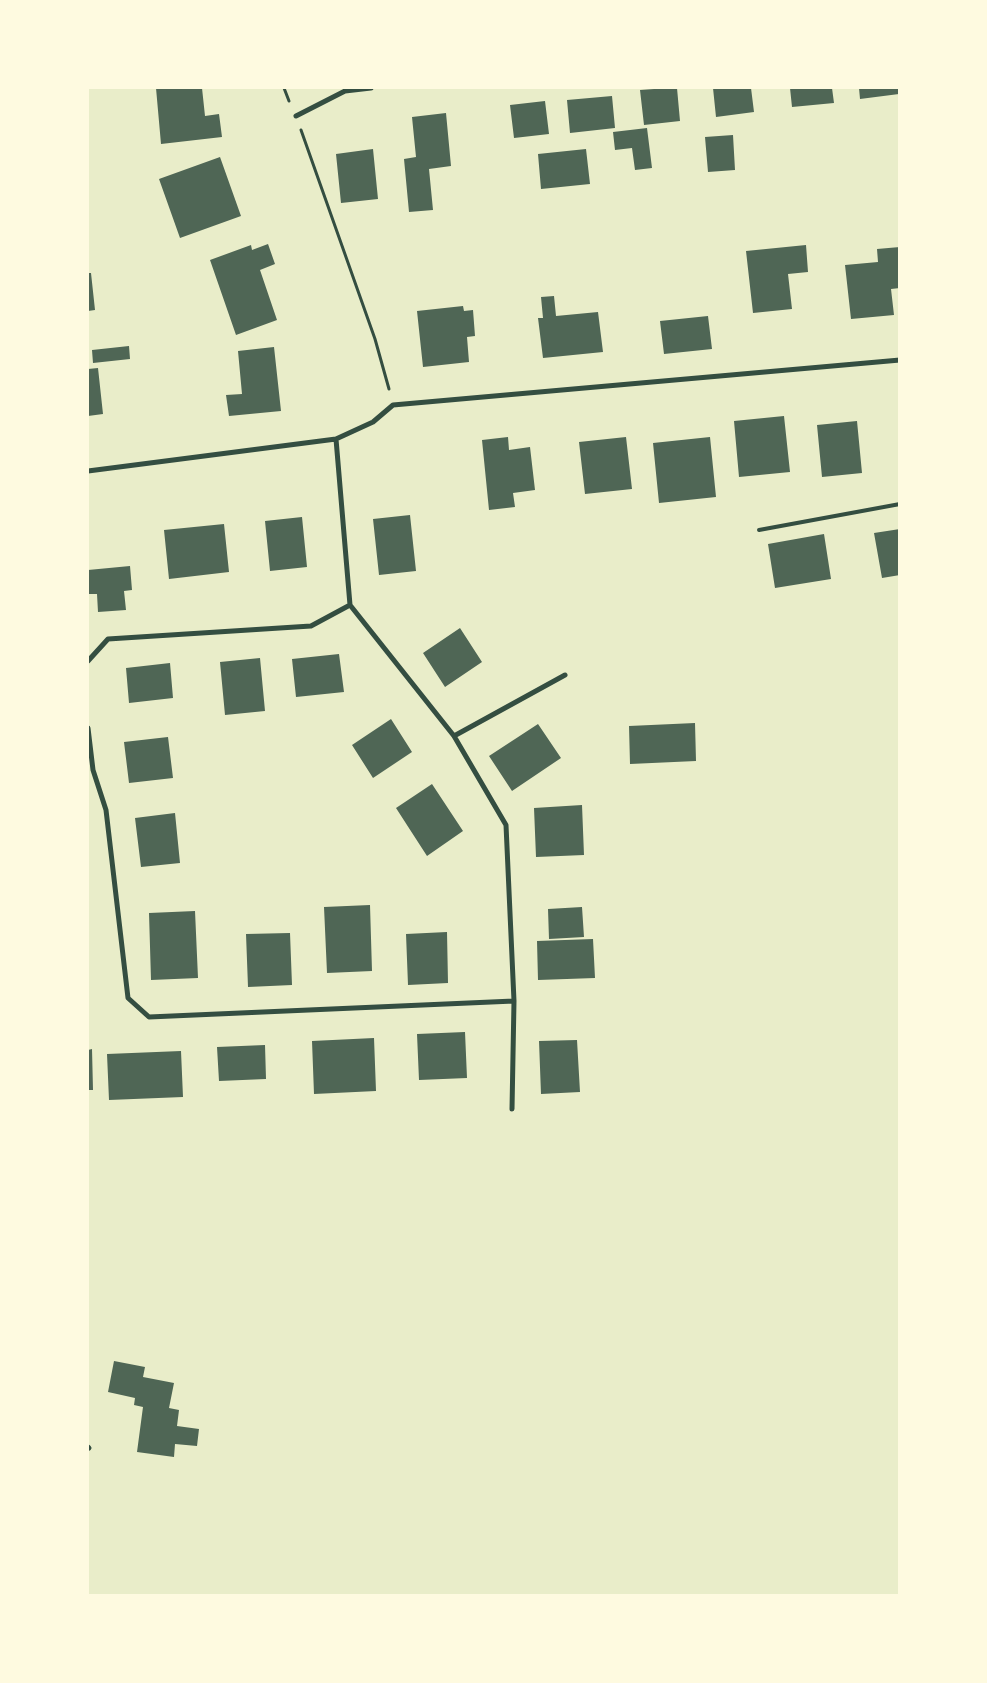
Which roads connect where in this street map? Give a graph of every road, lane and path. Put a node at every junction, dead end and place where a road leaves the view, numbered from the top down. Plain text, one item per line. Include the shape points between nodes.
1 (371, 88) edge
2 (296, 116) joint
3 (900, 360) edge
4 (393, 404) junction
5 (336, 439) junction
6 (88, 471) edge
7 (900, 504) edge
8 (760, 530) dead end
9 (350, 605) junction
10 (88, 661) edge
11 (566, 675) dead end
12 (88, 728) edge
13 (454, 736) junction
14 (514, 1002) junction
15 (512, 1109) dead end

1 - 2 street via 345,91
2 - 4 path via 375,340
3 - 4 street
4 - 5 street via 373,422
5 - 6 street
5 - 9 street
7 - 8 lane
9 - 10 street via 311,626 108,639
9 - 13 street
11 - 13 street
12 - 14 street via 93,770 106,810 128,998 149,1017
13 - 14 street via 506,825
14 - 15 street

